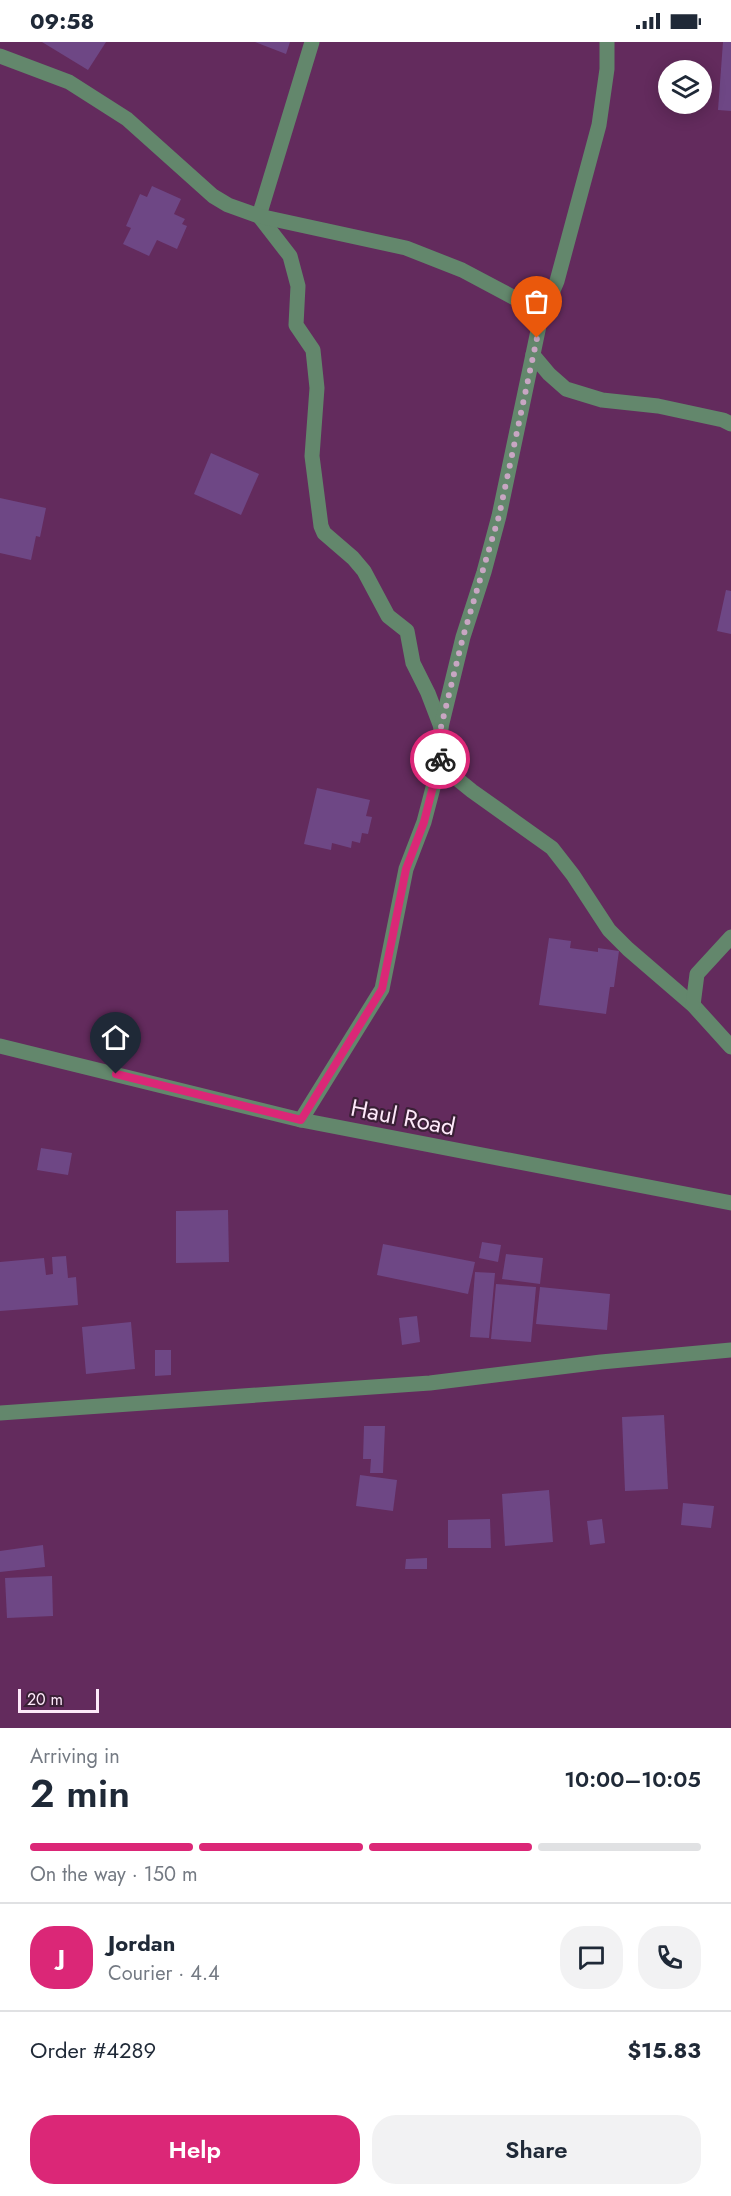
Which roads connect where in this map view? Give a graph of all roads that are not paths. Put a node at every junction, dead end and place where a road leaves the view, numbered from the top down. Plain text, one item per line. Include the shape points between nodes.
1 (312, 42) edge
2 (607, 42) edge
3 (0, 56) edge
4 (259, 216) junction
5 (543, 313) junction
6 (533, 355) junction
7 (731, 424) edge
8 (441, 727) junction
9 (440, 761) junction
10 (731, 938) edge
11 (693, 1005) junction
12 (0, 1046) edge
13 (731, 1047) edge
14 (301, 1120) junction
15 (731, 1203) edge
16 (731, 1350) edge
17 (0, 1413) edge

1 - 4 street
2 - 5 street via 599,125 557,281
3 - 4 street via 69,82 127,118 213,196
4 - 5 street via 406,248 462,270
4 - 8 street via 290,256 298,286 296,325 313,350 317,388 312,456 321,526 364,571 388,616 407,631 413,663
5 - 6 street
6 - 7 street via 566,389 602,400 658,406
6 - 8 street via 499,516
8 - 9 street
9 - 11 street via 472,791 552,848 609,930
9 - 14 street via 424,822 406,869 382,989
10 - 11 street via 697,974
11 - 13 street
12 - 14 street, Haul Road
14 - 15 street, Haul Road
16 - 17 street via 430,1383

